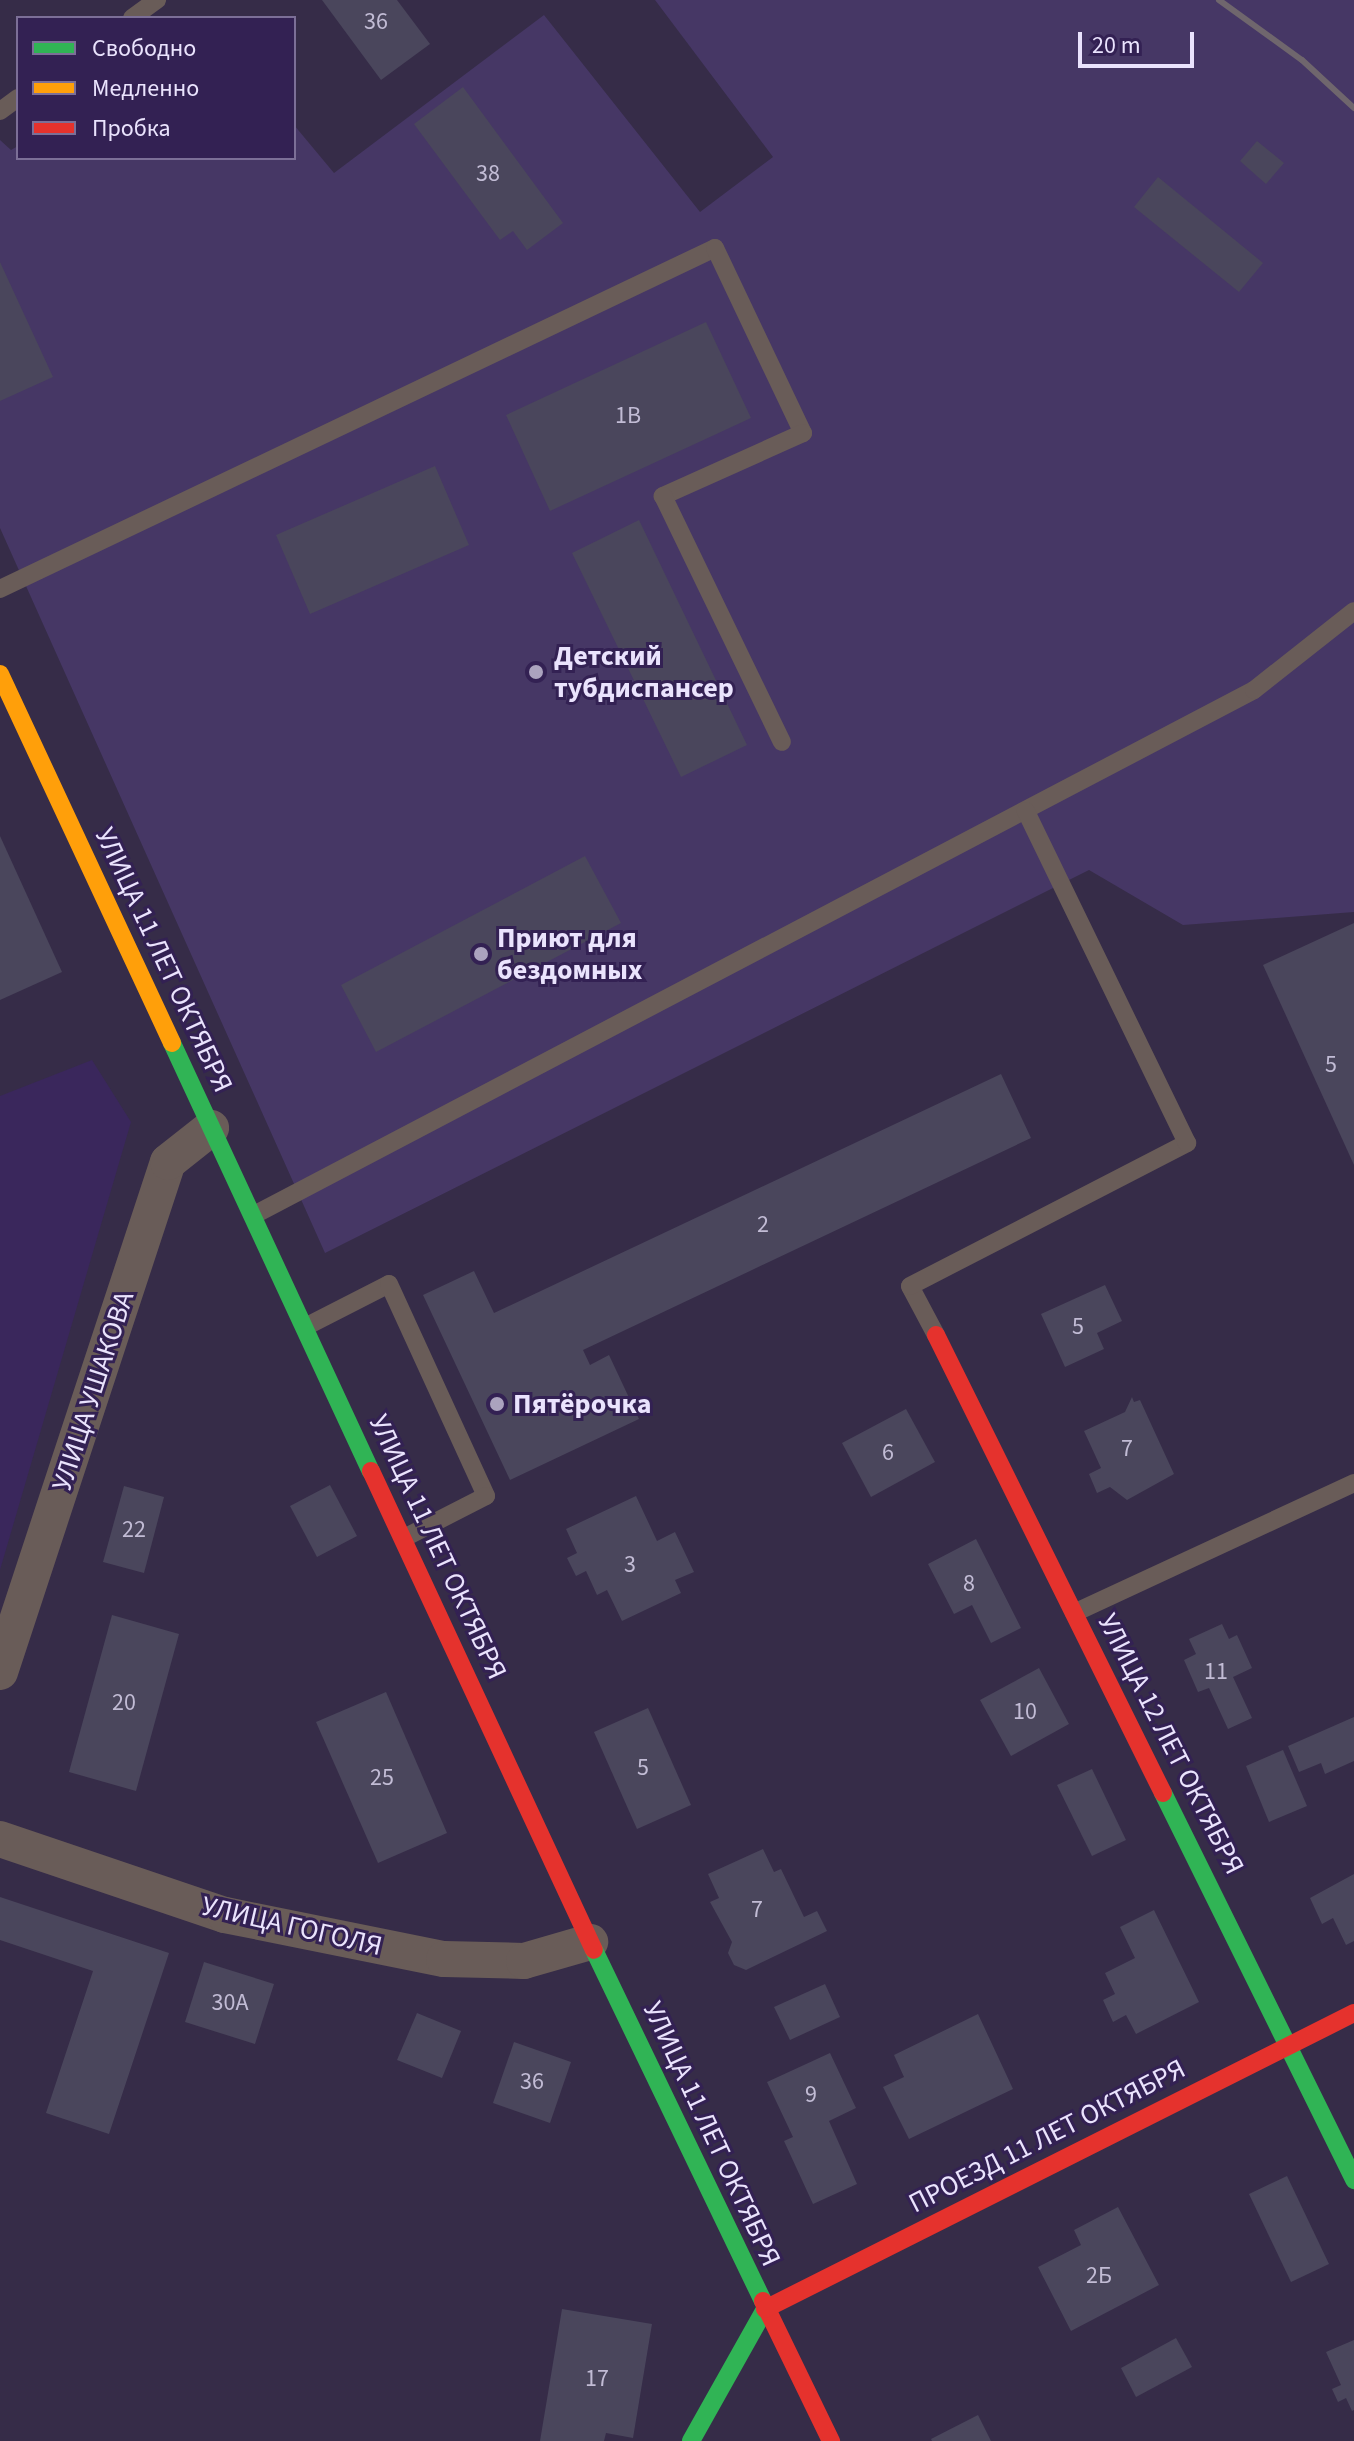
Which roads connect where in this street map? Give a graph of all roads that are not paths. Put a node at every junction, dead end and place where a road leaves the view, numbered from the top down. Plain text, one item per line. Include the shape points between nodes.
1 (157, 0) edge
2 (135, 16) edge
3 (0, 589) edge
4 (1354, 611) edge
5 (0, 674) edge
6 (782, 742) dead end
7 (1026, 811) junction
8 (211, 1128) junction
9 (254, 1215) junction
10 (305, 1327) junction
11 (936, 1335) joint
12 (1354, 1483) edge
13 (404, 1538) junction
14 (1074, 1613) junction
15 (0, 1672) edge
16 (0, 1839) edge
17 (590, 1942) junction
18 (1354, 2013) edge
19 (1290, 2045) junction
20 (1354, 2180) edge
21 (765, 2309) junction
22 (691, 2441) edge
23 (831, 2441) edge

1 - 2 lane
3 - 6 lane via 715,248 803,433 663,496
4 - 7 lane via 1254,690
5 - 8 street, УЛИЦА 11 ЛЕТ ОКТЯБРЯ
7 - 9 lane
7 - 11 lane via 1187,1143 910,1286
8 - 9 street, УЛИЦА 11 ЛЕТ ОКТЯБРЯ
8 - 15 street, УЛИЦА УШАКОВА via 168,1162
9 - 10 street, УЛИЦА 11 ЛЕТ ОКТЯБРЯ
10 - 13 street, УЛИЦА 11 ЛЕТ ОКТЯБРЯ
10 - 13 lane via 389,1284 486,1496
11 - 14 street, УЛИЦА 12 ЛЕТ ОКТЯБРЯ
12 - 14 lane
13 - 17 street, УЛИЦА 11 ЛЕТ ОКТЯБРЯ
14 - 19 street, УЛИЦА 12 ЛЕТ ОКТЯБРЯ
16 - 17 street, УЛИЦА ГОГОЛЯ via 225,1915 444,1959 524,1961
17 - 21 street, УЛИЦА 11 ЛЕТ ОКТЯБРЯ
18 - 19 street, ПРОЕЗД 11 ЛЕТ ОКТЯБРЯ
19 - 20 street, УЛИЦА 12 ЛЕТ ОКТЯБРЯ
19 - 21 street, ПРОЕЗД 11 ЛЕТ ОКТЯБРЯ
21 - 22 street
21 - 23 street, УЛИЦА 11 ЛЕТ ОКТЯБРЯ

